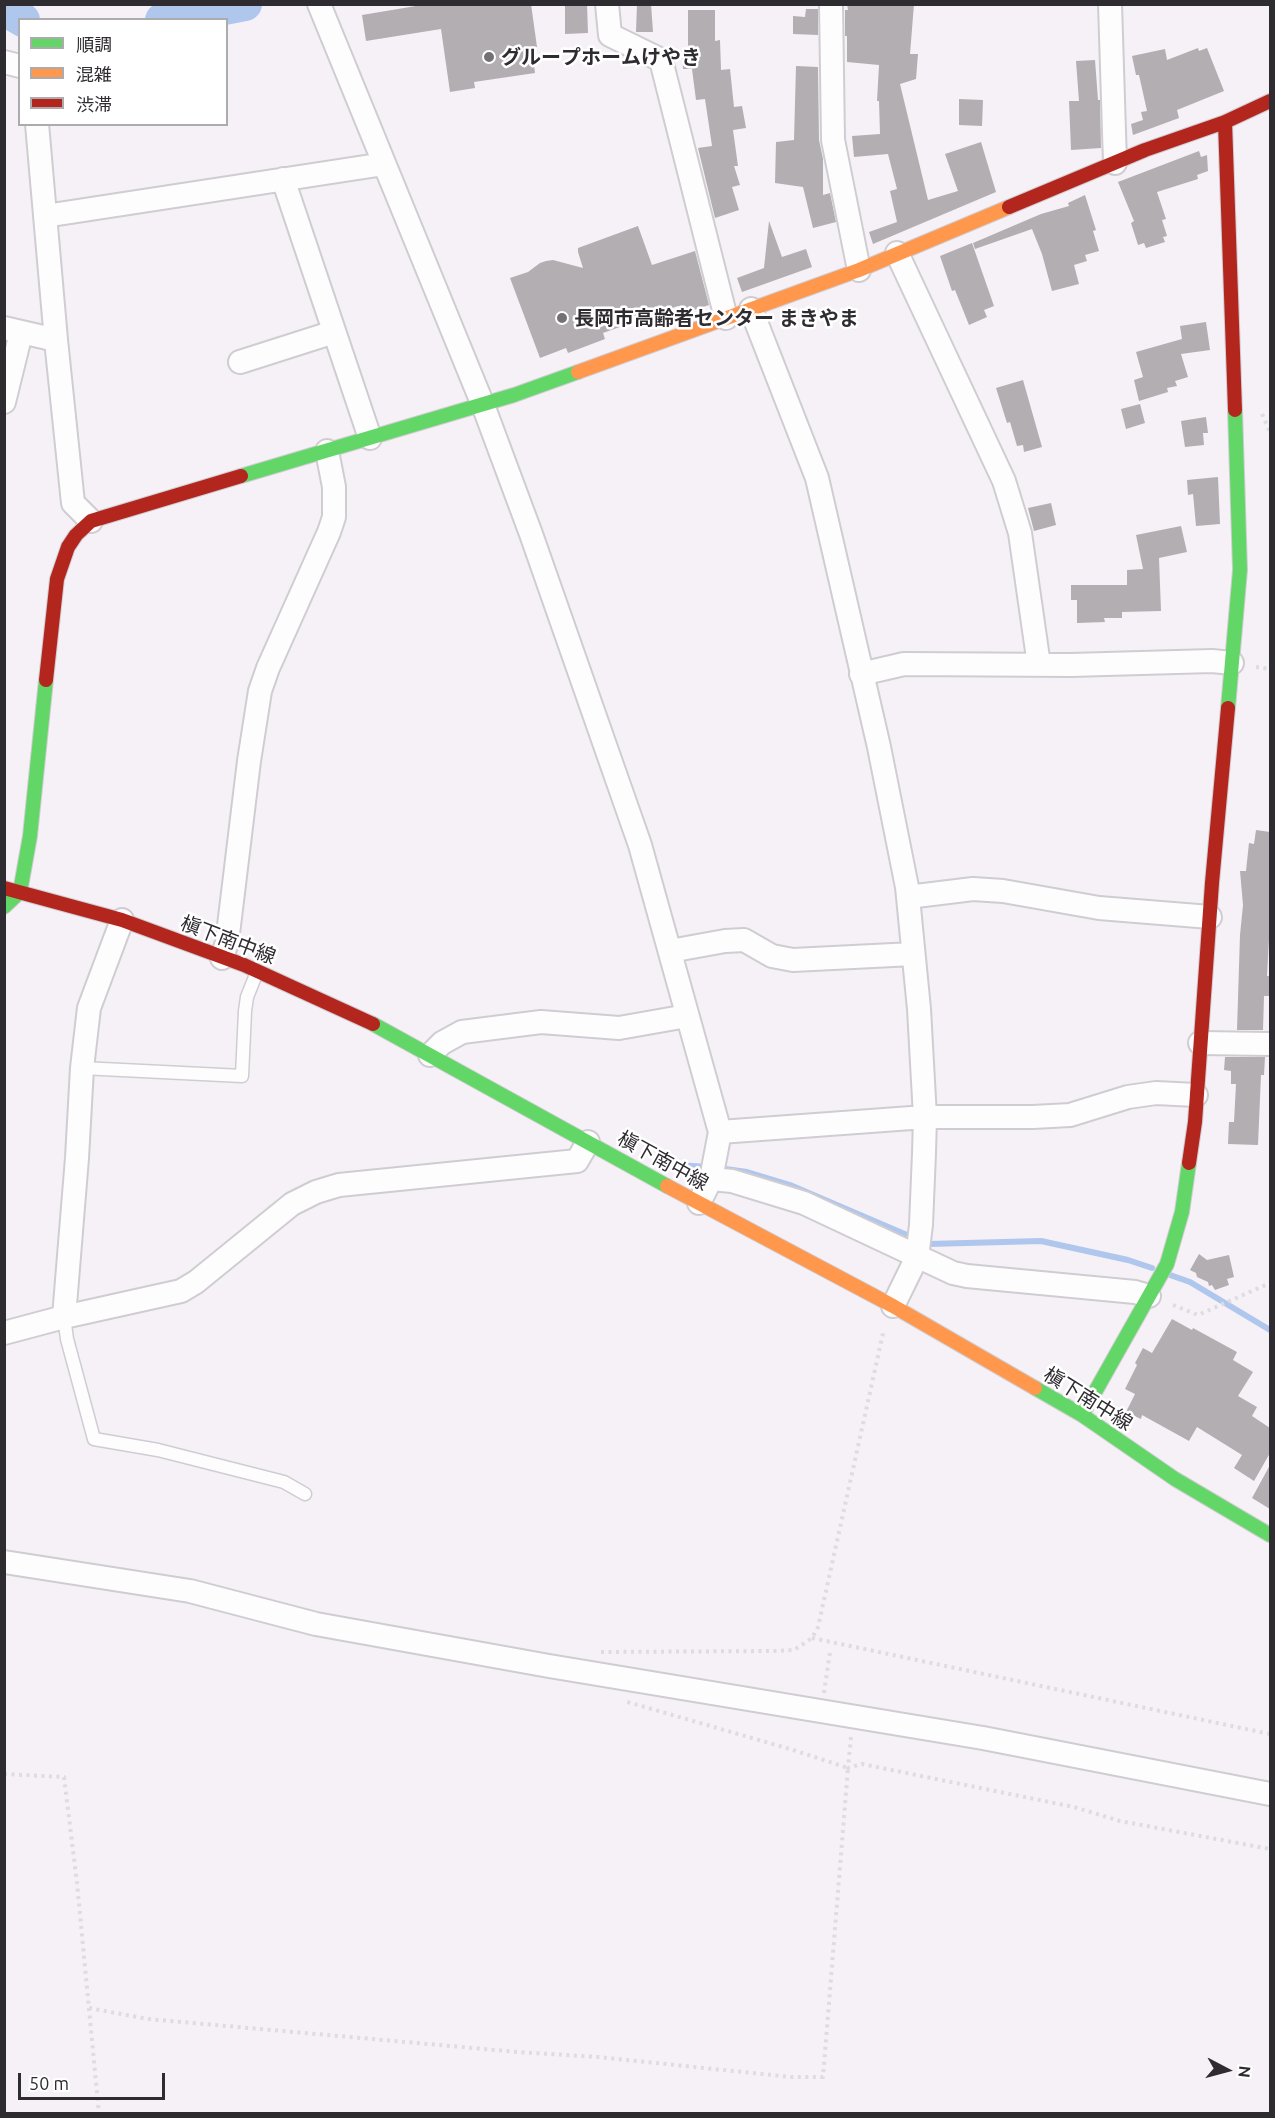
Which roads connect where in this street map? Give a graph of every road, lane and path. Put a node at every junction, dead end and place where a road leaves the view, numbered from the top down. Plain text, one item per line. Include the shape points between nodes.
1 (607, 4) edge
2 (831, 4) edge
3 (1110, 4) edge
4 (320, 6) edge
5 (1270, 101) edge
6 (1225, 122) junction
7 (37, 126) edge
8 (1115, 163) junction
9 (384, 164) junction
10 (283, 179) junction
11 (45, 216) junction
12 (897, 253) junction
13 (858, 270) junction
14 (751, 309) junction
15 (726, 318) junction
16 (13, 331) edge
17 (334, 332) junction
18 (56, 340) junction
19 (240, 362) dead end
20 (4, 402) edge
21 (483, 405) junction
22 (370, 438) junction
23 (327, 451) junction
24 (91, 521) junction
25 (1232, 663) junction
26 (1039, 665) junction
27 (861, 674) junction
28 (4, 888) edge
29 (20, 892) junction
30 (908, 897) junction
31 (4, 907) edge
32 (1210, 917) junction
33 (122, 920) junction
34 (670, 951) junction
35 (913, 954) junction
36 (222, 958) junction
37 (257, 971) junction
38 (687, 1016) junction
39 (1200, 1042) junction
40 (1270, 1044) edge
41 (430, 1055) junction
42 (82, 1068) junction
43 (1196, 1095) junction
44 (924, 1116) junction
45 (720, 1132) junction
46 (588, 1142) junction
47 (711, 1179) junction
48 (699, 1203) junction
49 (917, 1257) junction
50 (1270, 1283) edge
51 (1149, 1296) junction
52 (893, 1306) junction
53 (64, 1317) junction
54 (4, 1333) edge
55 (1082, 1416) junction
56 (305, 1494) dead end
57 (1270, 1535) edge
58 (4, 1562) edge
59 (812, 1638) junction
60 (590, 1652) dead end
61 (830, 1652) dead end
62 (823, 1698) dead end
63 (619, 1700) dead end
64 (852, 1727) dead end
65 (1270, 1734) edge
66 (848, 1768) junction
67 (4, 1774) edge
68 (1270, 1794) edge
69 (1270, 1849) edge
70 (89, 2008) junction
71 (99, 2114) edge

1 - 15 street via 610,35 661,60
2 - 13 street via 833,140
3 - 8 street
4 - 9 street
5 - 6 street
6 - 8 street
6 - 25 street via 1240,570
7 - 11 street
8 - 12 street
9 - 10 street
9 - 21 street
10 - 11 street
10 - 17 street
11 - 18 street
12 - 13 street
12 - 26 street via 1004,481 1020,533
13 - 14 street
14 - 15 street
14 - 27 street via 817,478
15 - 21 street
16 - 18 street
16 - 20 street
17 - 19 street
17 - 22 street
18 - 24 street via 73,503
21 - 22 street
21 - 34 street via 640,845
22 - 23 street
23 - 24 street
23 - 36 street via 334,487 334,517 260,691
24 - 29 street via 68,547 57,579 37,785
25 - 26 street
25 - 32 street
26 - 27 street via 904,664
27 - 30 street
28 - 29 street, 槇下南中線
29 - 31 street
29 - 33 street, 槇下南中線
30 - 32 street via 973,889 1004,891 1099,908
30 - 35 street
32 - 39 street
33 - 36 street, 槇下南中線
33 - 42 street via 89,1008
34 - 35 street via 744,940 772,956 793,960
34 - 38 street
35 - 44 street
36 - 37 street, 槇下南中線
37 - 41 street, 槇下南中線
37 - 42 lane via 247,997 242,1076
38 - 41 street via 619,1028 541,1022 462,1032 442,1042
38 - 45 street
39 - 40 street
39 - 43 street
41 - 46 street, 槇下南中線
42 - 53 street
43 - 44 street via 1156,1093 1128,1097 1070,1115 1033,1118
43 - 51 street via 1182,1212 1167,1264
44 - 45 street
44 - 49 street
45 - 47 street
46 - 48 street, 槇下南中線
46 - 53 street via 577,1161 339,1185 316,1192 285,1209 181,1291
47 - 48 street
47 - 49 street via 732,1181 804,1203
48 - 52 street, 槇下南中線
49 - 51 street via 967,1276
49 - 52 street
50 - 51 path via 1198,1315
51 - 55 street
52 - 55 street, 槇下南中線
52 - 59 path via 884,1330 818,1627
53 - 54 street
53 - 56 lane via 94,1439 158,1450 284,1482
55 - 57 street, 槇下南中線 via 1175,1479
58 - 68 street via 190,1591 316,1624 983,1738
59 - 60 path via 794,1650
59 - 65 path
61 - 62 path
63 - 66 path
64 - 66 path
66 - 69 path via 862,1764 1074,1807 1120,1821
66 - 70 path via 823,2077 148,2019
67 - 70 path via 64,1777
70 - 71 path

